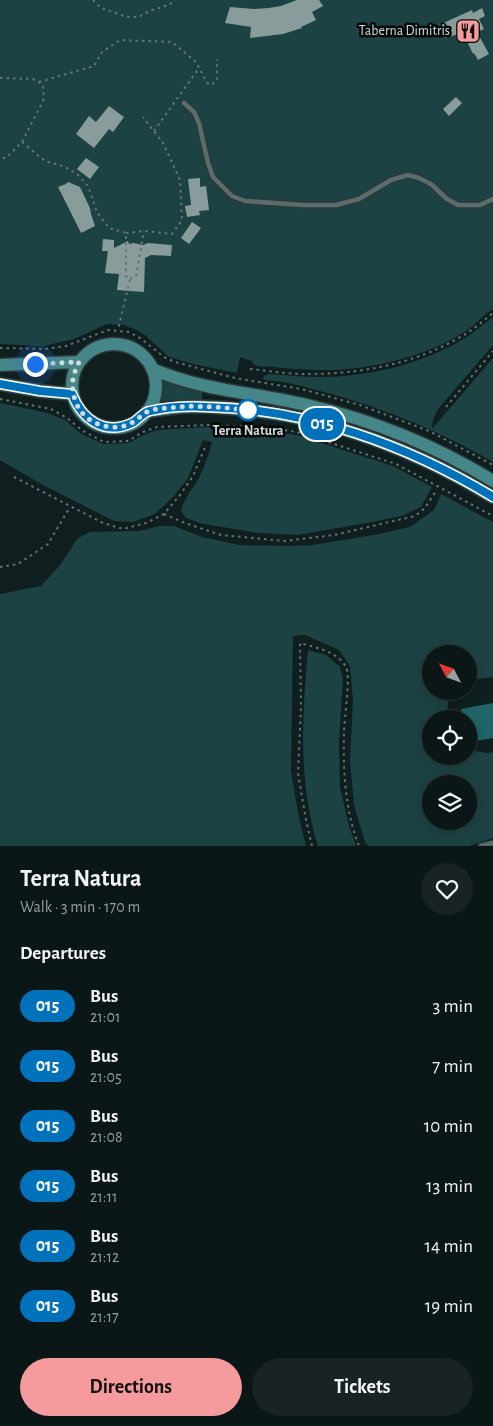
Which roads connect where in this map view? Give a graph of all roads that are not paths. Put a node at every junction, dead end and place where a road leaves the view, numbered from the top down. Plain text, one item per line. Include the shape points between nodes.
1 (184, 103) dead end
2 (493, 199) edge
3 (79, 362) junction
4 (0, 365) edge
5 (152, 369) junction
6 (0, 384) edge
7 (72, 394) junction
8 (147, 411) junction
9 (493, 481) edge
10 (493, 497) edge
11 (493, 843) edge
12 (481, 846) edge

1 - 2 lane via 194,112 199,123 213,178 232,196 245,201 336,205 359,199 391,180 408,175 431,184 458,205 480,205
3 - 4 main road
3 - 5 main road via 94,349 113,344 133,348 142,354
3 - 7 main road via 74,372
5 - 8 main road via 156,384
5 - 9 main road via 208,387 311,406 386,428 448,455
6 - 7 main road
7 - 8 main road via 85,416 107,427 132,423
8 - 10 main road via 207,407 271,413 348,430 417,456
11 - 12 lane

